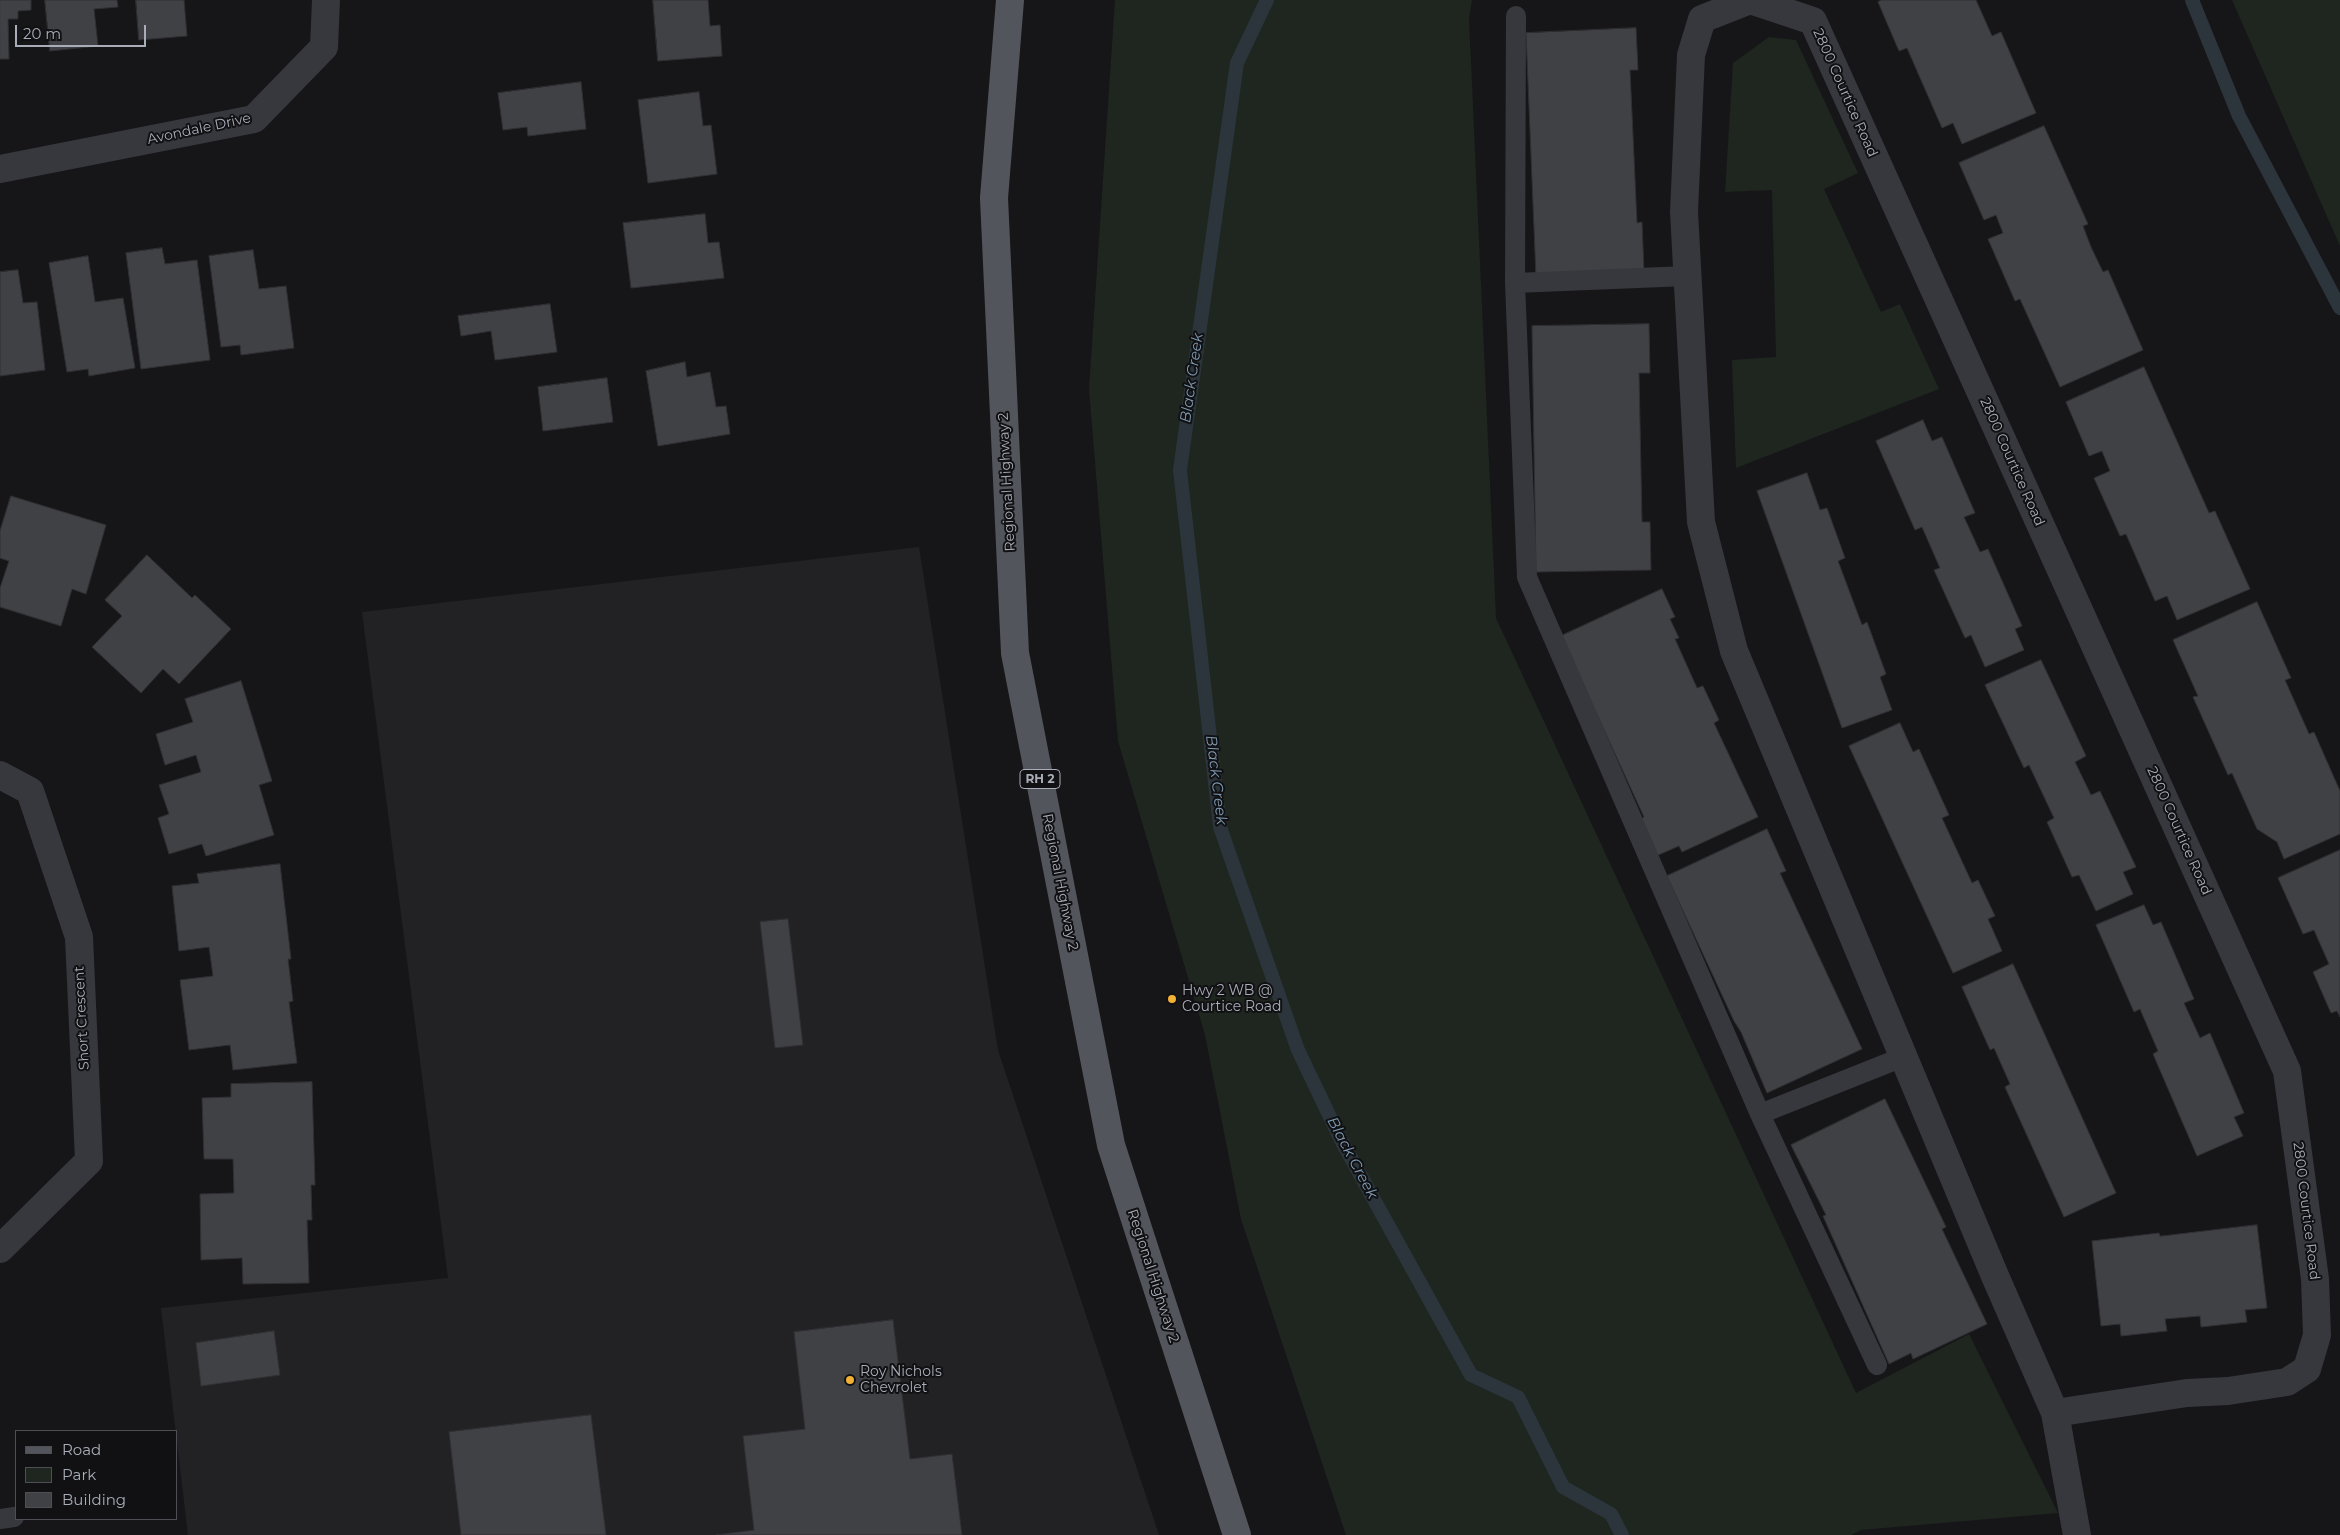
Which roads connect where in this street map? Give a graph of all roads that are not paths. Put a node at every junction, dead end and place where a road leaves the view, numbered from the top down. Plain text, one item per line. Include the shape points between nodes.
1 (326, 0) edge
2 (1010, 0) edge
3 (1516, 16) dead end
4 (0, 169) edge
5 (1687, 276) junction
6 (1515, 283) junction
7 (0, 776) edge
8 (1903, 1057) junction
9 (1760, 1114) junction
10 (0, 1249) edge
11 (1877, 1364) dead end
12 (2055, 1413) junction
13 (1237, 1535) edge
14 (2077, 1535) edge

1 - 4 street, Avondale Drive via 324,47 254,120
2 - 13 main road, Regional Highway 2 / RH 2 via 994,198 1015,653 1111,1144
3 - 6 lane
5 - 6 lane
5 - 8 street, 2800 Courtice Road via 1701,522 1734,650
5 - 12 street, 2800 Courtice Road via 1684,212 1691,55 1702,19 1750,0 1813,21 2287,1070 2315,1279 2316,1335 2307,1369 2286,1382
6 - 9 lane via 1528,576
7 - 10 street, Short Crescent via 30,791 78,937 89,1161
8 - 9 lane
8 - 12 street, 2800 Courtice Road
9 - 11 lane
12 - 14 street, 2800 Courtice Road

